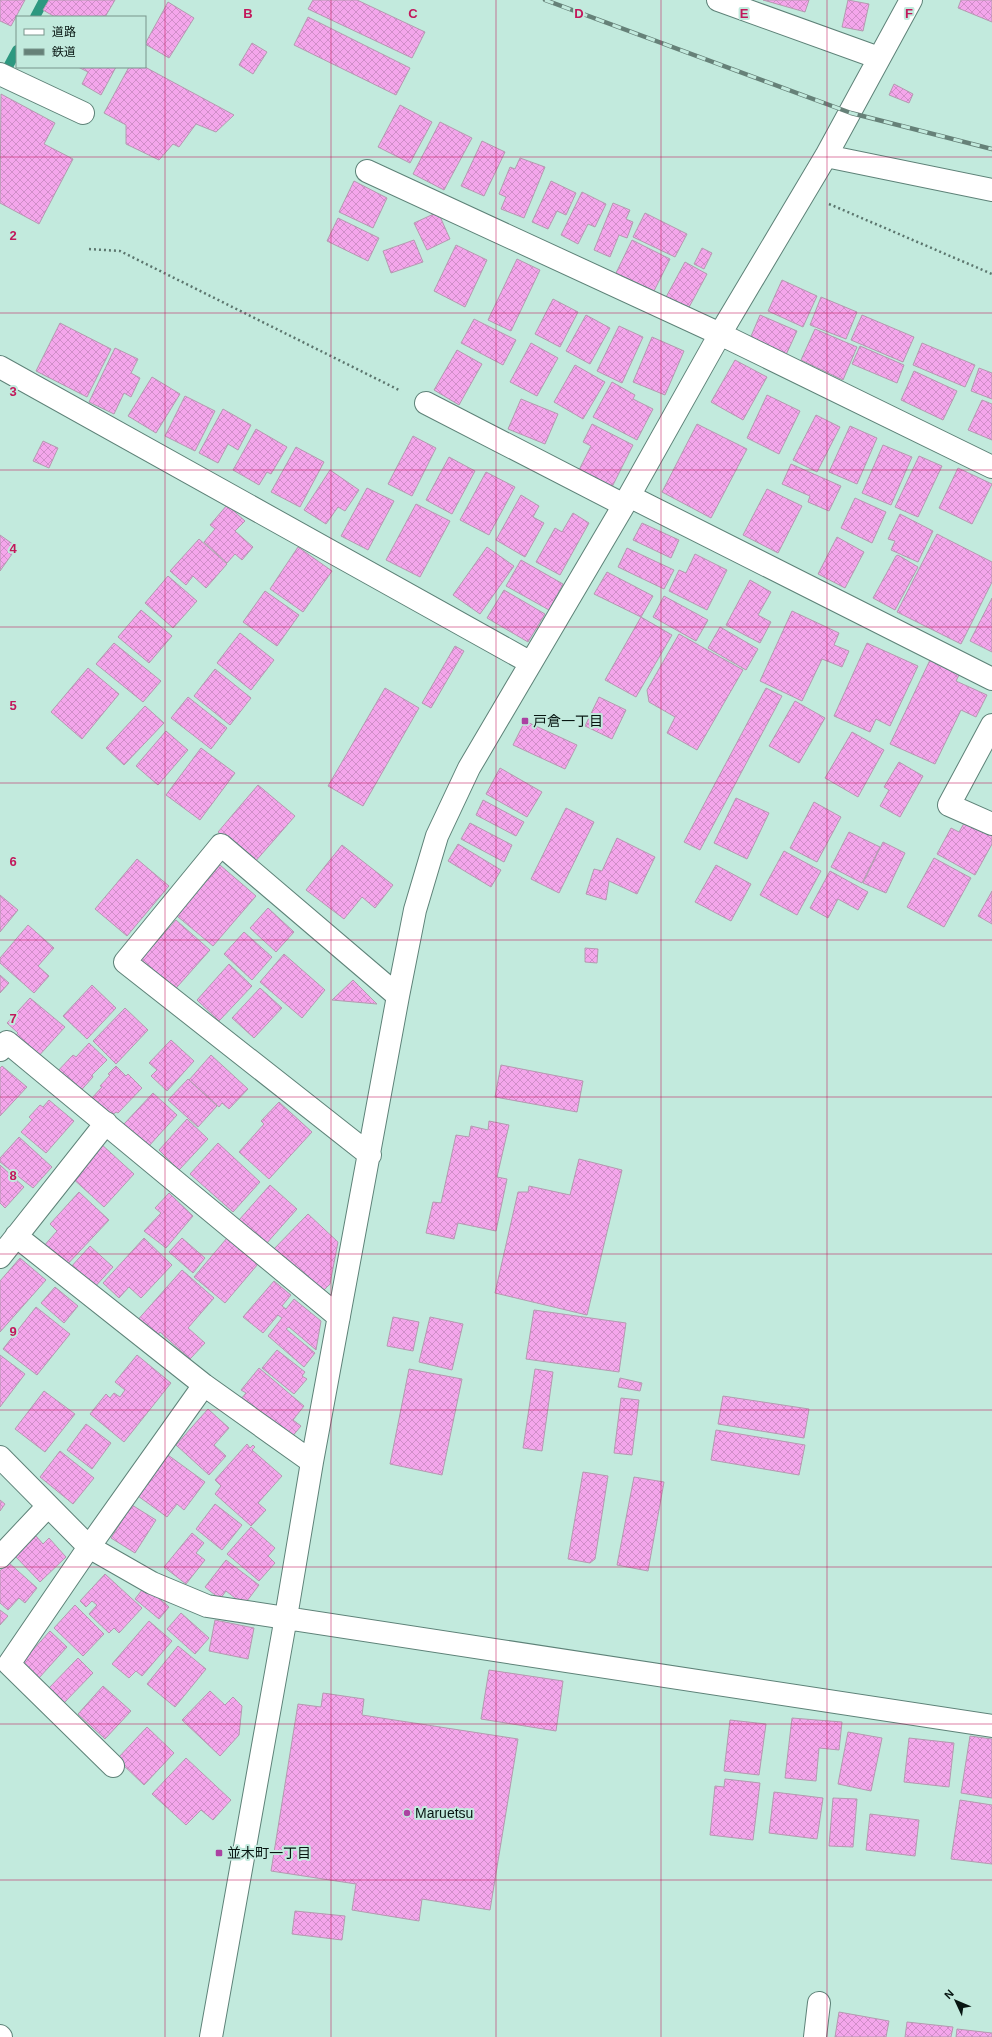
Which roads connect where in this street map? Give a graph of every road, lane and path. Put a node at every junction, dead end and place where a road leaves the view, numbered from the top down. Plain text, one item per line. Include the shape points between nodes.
1 (718, 0) edge
2 (911, 0) edge
3 (879, 58) junction
4 (0, 74) edge
5 (83, 113) dead end
6 (826, 156) junction
7 (368, 171) dead end
8 (992, 190) edge
9 (804, 194) junction
10 (89, 249) dead end
11 (992, 274) edge
12 (720, 334) junction
13 (0, 367) edge
14 (426, 403) joint
15 (992, 467) edge
16 (626, 500) junction
17 (531, 663) junction
18 (992, 679) edge
19 (992, 725) edge
20 (992, 824) edge
21 (398, 996) junction
22 (0, 1050) edge
23 (106, 1123) junction
24 (370, 1155) junction
25 (16, 1236) junction
26 (0, 1257) edge
27 (339, 1317) junction
28 (204, 1385) junction
29 (0, 1456) edge
30 (312, 1462) junction
31 (48, 1506) junction
32 (89, 1546) junction
33 (0, 1557) edge
34 (286, 1617) junction
35 (992, 1726) edge
36 (113, 1766) dead end
37 (819, 2003) dead end
38 (210, 2037) edge
39 (815, 2037) edge

1 - 3 street
2 - 3 street
3 - 6 street
4 - 5 street
6 - 8 street
6 - 9 street
7 - 12 street
9 - 11 path
9 - 12 street
10 - 14 path via 120,251
12 - 15 street
12 - 16 street
13 - 17 street
14 - 16 street
16 - 17 street
16 - 18 street
17 - 21 street via 469,768 436,836 415,910
19 - 20 street via 949,805
21 - 24 street
21 - 24 street via 221,845 125,962
22 - 23 street via 7,1042
23 - 25 street
23 - 27 street
24 - 27 street
25 - 26 street
25 - 28 street
27 - 30 street
28 - 30 street
28 - 32 street
29 - 31 street
30 - 34 street
31 - 32 street
31 - 33 street
32 - 34 street via 152,1583 206,1606
32 - 36 street via 9,1664
34 - 35 street
34 - 38 street
37 - 39 street

